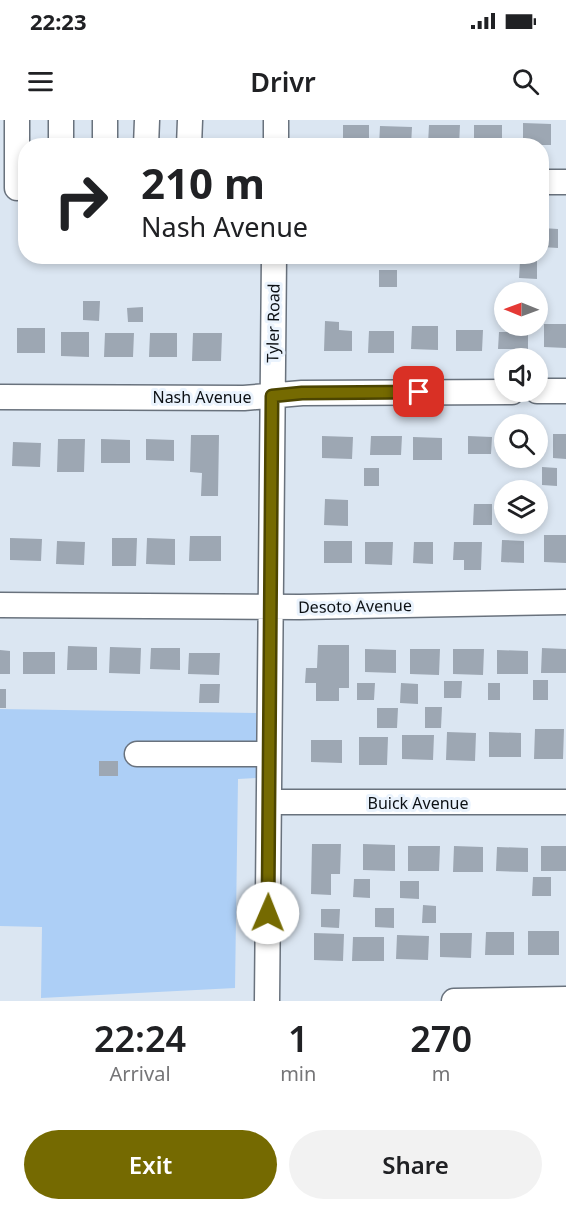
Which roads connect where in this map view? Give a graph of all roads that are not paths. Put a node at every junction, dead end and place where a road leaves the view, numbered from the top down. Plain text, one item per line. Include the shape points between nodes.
1 (17, 120) edge
2 (61, 120) edge
3 (105, 120) edge
4 (147, 120) edge
5 (190, 120) edge
6 (276, 120) edge
7 (61, 138) edge
8 (105, 138) edge
9 (146, 138) edge
10 (189, 138) edge
11 (276, 138) edge
12 (566, 182) edge
13 (549, 183) edge
14 (14, 188) edge
15 (274, 264) edge
16 (548, 391) edge
17 (566, 391) edge
18 (494, 392) edge
19 (272, 396) junction
20 (0, 397) edge
21 (566, 602) edge
22 (0, 605) edge
23 (270, 607) junction
24 (137, 754) dead end
25 (269, 754) junction
26 (270, 802) junction
27 (566, 802) edge
28 (566, 999) edge
29 (267, 1001) edge
30 (454, 1001) edge

1 - 14 street
2 - 7 street
3 - 8 street
4 - 9 street
5 - 10 street
6 - 11 street
12 - 13 street
15 - 19 street, Tyler Road
16 - 17 street
18 - 19 street, Nash Avenue
19 - 20 street, Nash Avenue
19 - 23 street, Tyler Road
21 - 23 street, Desoto Avenue
22 - 23 street, Desoto Avenue
23 - 25 street, Tyler Road
24 - 25 street
25 - 26 street, Tyler Road
26 - 27 street, Buick Avenue
26 - 29 street, Tyler Road
28 - 30 street

